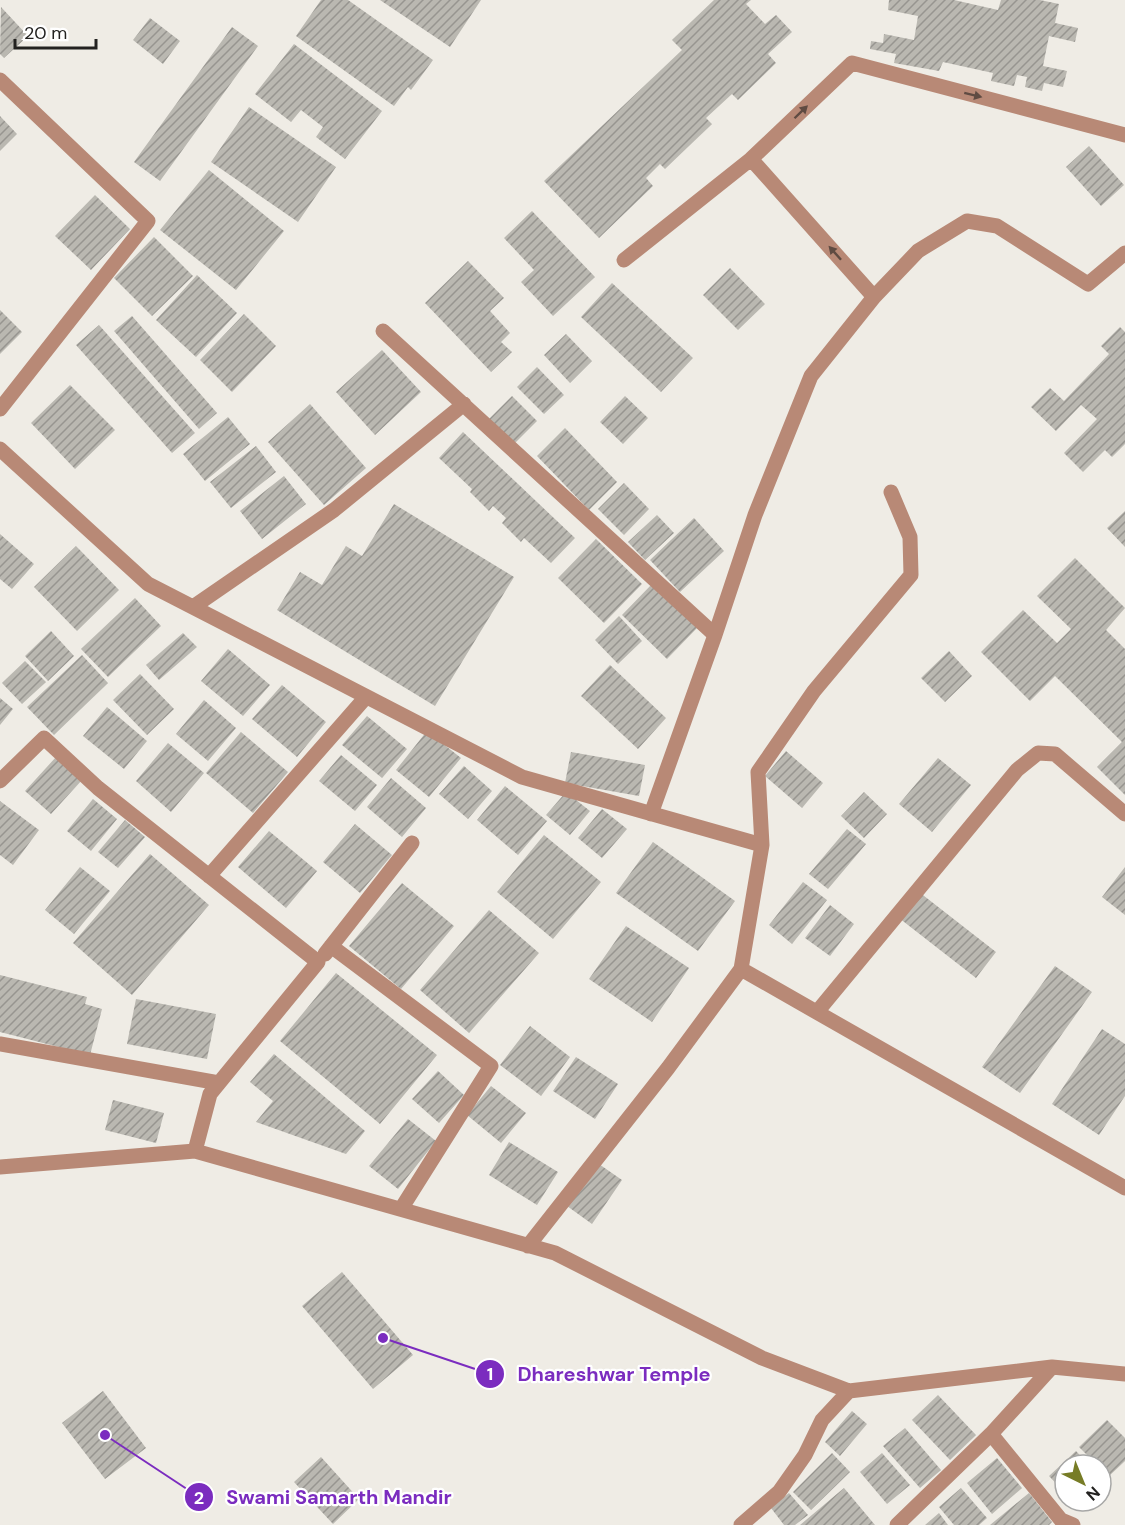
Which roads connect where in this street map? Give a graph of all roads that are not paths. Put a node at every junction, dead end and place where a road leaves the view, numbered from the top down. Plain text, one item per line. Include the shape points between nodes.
1 (0, 80) edge
2 (1125, 135) edge
3 (751, 159) junction
4 (1125, 253) edge
5 (624, 260) dead end
6 (874, 297) junction
7 (383, 331) dead end
8 (464, 404) junction
9 (0, 410) edge
10 (0, 449) edge
11 (891, 492) dead end
12 (193, 607) junction
13 (715, 635) junction
14 (366, 697) junction
15 (0, 781) edge
16 (651, 814) junction
17 (1125, 814) edge
18 (412, 843) dead end
19 (762, 845) junction
20 (209, 876) junction
21 (331, 946) junction
22 (318, 962) junction
23 (741, 969) junction
24 (816, 1012) junction
25 (0, 1044) edge
26 (219, 1083) junction
27 (195, 1150) junction
28 (0, 1167) edge
29 (1125, 1188) edge
30 (401, 1209) junction
31 (528, 1246) junction
32 (1052, 1367) junction
33 (1125, 1374) edge
34 (849, 1391) junction
35 (991, 1434) junction
36 (1063, 1523) edge
37 (741, 1525) edge
38 (897, 1525) edge

1 - 9 street via 148,220
3 -> 2 street via 852,63
3 - 5 street
6 -> 3 street
4 - 6 street via 1088,284 997,226 967,221 918,251
6 - 13 street via 811,376 755,515
7 - 8 street
8 - 12 street via 334,510
8 - 13 street
10 - 12 street via 148,584
11 - 19 street via 910,537 911,575 814,691 758,772
12 - 14 street
13 - 16 street
14 - 16 street via 522,777
14 - 20 street
15 - 20 street via 44,738 98,788
16 - 19 street
17 - 24 street via 1055,754 1038,753 1017,770
18 - 21 street
19 - 23 street
20 - 22 street
21 - 22 street
21 - 30 street via 491,1066
22 - 26 street
23 - 24 street
23 - 31 street
24 - 29 street
25 - 26 street
26 - 27 street via 210,1094
27 - 28 street
27 - 30 street
30 - 31 street
31 - 34 street via 555,1253 762,1358
32 - 33 street
32 - 34 street
32 - 35 street
34 - 37 street via 822,1420 805,1455 779,1492
35 - 36 street
35 - 38 street

